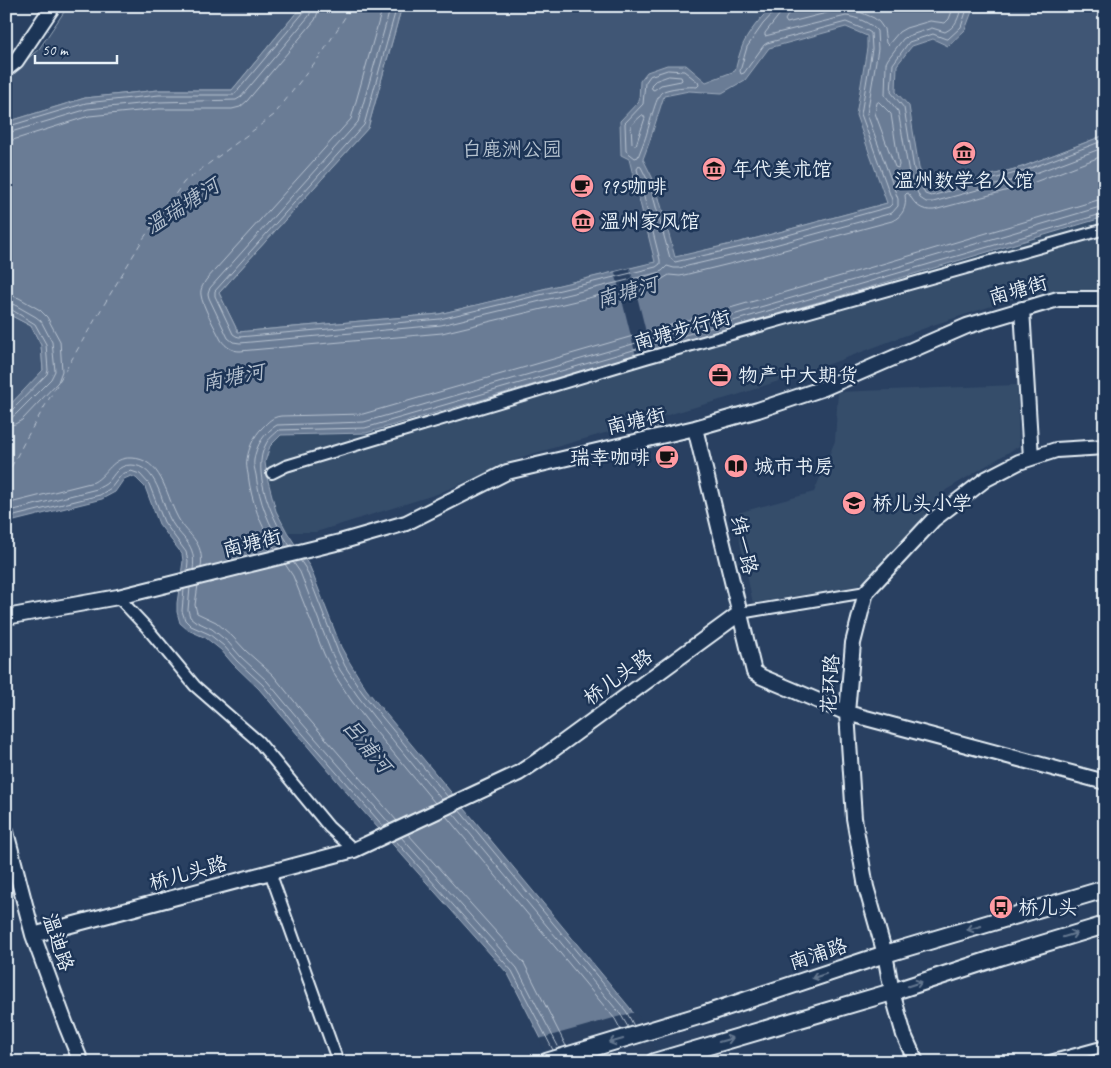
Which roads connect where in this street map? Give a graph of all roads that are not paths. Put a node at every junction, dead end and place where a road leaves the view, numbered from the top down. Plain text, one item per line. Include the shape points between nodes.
1 (53, 6) edge
2 (6, 69) edge
3 (1105, 229) edge
4 (1105, 299) edge
5 (1022, 310) junction
6 (695, 428) junction
7 (1105, 447) edge
8 (1031, 458) junction
9 (272, 473) dead end
10 (866, 592) junction
11 (118, 597) junction
12 (740, 613) junction
13 (6, 617) edge
14 (847, 712) junction
15 (1105, 782) edge
16 (6, 832) edge
17 (354, 850) junction
18 (270, 872) junction
19 (1105, 889) edge
20 (1105, 925) edge
21 (33, 935) junction
22 (885, 954) junction
23 (892, 992) junction
24 (1105, 1046) edge
25 (1076, 1058) edge
26 (81, 1062) edge
27 (338, 1062) edge
28 (546, 1062) edge
29 (654, 1062) edge
30 (916, 1062) edge
31 (1046, 1062) edge

1 - 2 street via 16,61
3 - 9 street, 南塘步行街 via 646,358 286,466
4 - 5 street, 南塘街 via 1058,299
5 - 6 street, 南塘街 via 967,326 824,388
5 - 8 street
6 - 11 street, 南塘街 via 507,472 406,523
6 - 12 street, 纬一路
7 - 8 street, 花环路 via 1056,450
8 - 10 street, 花环路 via 986,478 934,520
10 - 12 street
10 - 14 street, 花环路 via 853,643
11 - 13 street, 南塘街
11 - 17 street via 195,686 258,741 329,827
12 - 14 street, 纬一路 via 754,672
12 - 17 street, 桥儿头路 via 519,773
14 - 15 street
14 - 22 street, 花环路 via 854,818 866,887
16 - 21 street, 温迪路
17 - 18 street, 桥儿头路
18 - 21 street, 桥儿头路
18 - 27 street
19 -> 22 main road, 南浦路
23 -> 20 main road
21 - 26 street, 温迪路
22 - 23 street, 花环路
22 -> 28 main road, 南浦路
29 -> 23 main road
23 - 30 street, 花环路 via 904,1035
24 - 25 street
25 - 31 street

